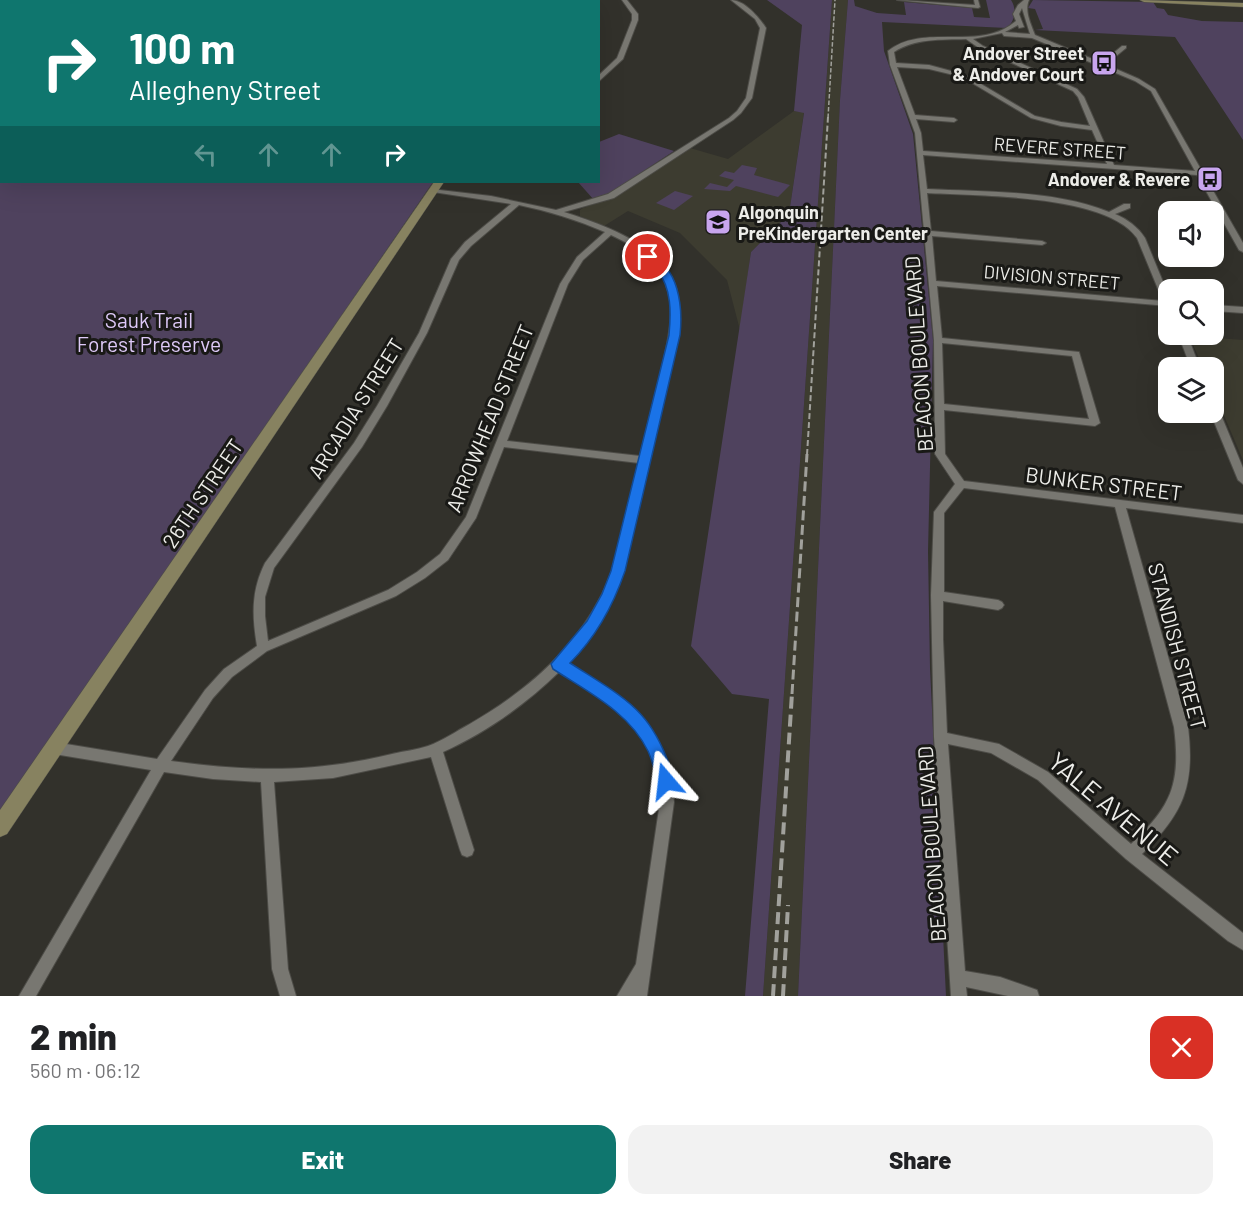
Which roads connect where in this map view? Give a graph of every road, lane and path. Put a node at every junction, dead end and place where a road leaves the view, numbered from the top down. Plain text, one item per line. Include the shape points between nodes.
1 (42, 0) edge
2 (85, 0) edge
3 (624, 0) edge
4 (733, 0) edge
5 (899, 0) edge
6 (976, 0) edge
7 (1144, 0) edge
8 (1026, 1) edge
9 (1243, 5) edge
10 (1018, 22) junction
11 (1002, 34) junction
12 (1025, 34) junction
13 (1033, 36) junction
14 (966, 37) junction
15 (1124, 47) dead end
16 (1095, 62) junction
17 (893, 65) junction
18 (600, 78) edge
19 (911, 117) junction
20 (954, 120) dead end
21 (1095, 128) junction
22 (920, 153) junction
23 (1111, 166) junction
24 (1199, 173) junction
25 (436, 186) edge
26 (923, 191) junction
27 (516, 203) junction
28 (1127, 206) dead end
29 (555, 212) junction
30 (1110, 214) junction
31 (609, 232) junction
32 (928, 233) junction
33 (1042, 243) dead end
34 (1243, 250) edge
35 (1158, 280) edge
36 (933, 283) junction
37 (1158, 303) edge
38 (1224, 309) edge
39 (1243, 310) edge
40 (938, 340) junction
41 (938, 406) junction
42 (1219, 423) edge
43 (500, 444) junction
44 (643, 460) junction
45 (1243, 480) edge
46 (961, 484) junction
47 (1120, 505) junction
48 (1243, 519) edge
49 (938, 595) junction
50 (998, 605) dead end
51 (263, 648) junction
52 (559, 664) junction
53 (941, 737) junction
54 (54, 748) junction
55 (435, 749) junction
56 (160, 767) junction
57 (267, 776) junction
58 (0, 827) edge
59 (468, 850) dead end
60 (1131, 854) junction
61 (1243, 942) edge
62 (643, 964) junction
63 (958, 978) junction
64 (27, 996) edge
65 (288, 996) edge
66 (625, 996) edge
67 (639, 996) edge
68 (959, 996) edge
69 (1031, 996) edge

1 - 2 street
3 - 18 street via 635,20 620,59
4 - 29 street via 757,18 763,28 745,105 730,119 611,196
5 - 6 street via 978,7
7 - 9 street
8 - 10 street via 1016,14
8 - 13 street via 1024,9
10 - 11 street
10 - 12 street
11 - 12 street
11 - 14 street
12 - 13 street
13 - 16 street
14 - 17 street via 898,45 891,51
14 - 21 street via 1075,90
15 - 16 street
16 - 24 street via 1153,90
17 - 19 street, BEACON BOULEVARD
17 - 21 street via 929,67 964,76 1033,117
19 - 20 street
19 - 22 street, BEACON BOULEVARD
21 - 23 street
22 - 23 street, REVERE STREET
22 - 26 street, BEACON BOULEVARD
23 - 24 street, REVERE STREET
24 - 34 street
25 - 27 street
25 - 54 street, 26TH STREET
26 - 30 street via 1067,202
26 - 32 street, BEACON BOULEVARD
27 - 29 street
27 - 51 street, ARCADIA STREET via 455,259 423,333 382,406 269,566 256,608
28 - 30 street
29 - 31 street
30 - 35 street via 1140,236
31 - 43 street, ARROWHEAD STREET via 580,259 564,284
31 - 44 street via 631,243 662,270 675,298 674,335
32 - 33 street
32 - 36 street, BEACON BOULEVARD
36 - 37 street, DIVISION STREET
36 - 40 street, BEACON BOULEVARD
38 - 39 street
40 - 41 street, BEACON BOULEVARD
40 - 41 street via 1076,354 1095,423
41 - 46 street, BEACON BOULEVARD via 940,454
42 - 45 street
43 - 44 street
43 - 51 street, ARROWHEAD STREET via 471,518 444,557 392,592
44 - 52 street via 610,594 577,646
46 - 47 street, BUNKER STREET
46 - 49 street, BEACON BOULEVARD via 939,512
47 - 48 street, BUNKER STREET
47 - 60 street, STANDISH STREET via 1182,727 1185,762 1178,796 1158,829
49 - 50 street
49 - 53 street, BEACON BOULEVARD
51 - 56 street, ARROWHEAD STREET via 228,673 209,694
52 - 55 street via 533,690 497,716
52 - 62 street via 621,705 642,726 657,750 666,781 667,802
53 - 60 street, YALE AVENUE via 994,748 1043,776
53 - 63 street, BEACON BOULEVARD
54 - 56 street
54 - 58 street, 26TH STREET
55 - 57 street via 357,769
55 - 59 street
56 - 57 street
56 - 64 street, ARROWHEAD STREET
57 - 65 street via 280,969
60 - 61 street, YALE AVENUE
62 - 66 street
62 - 67 street
63 - 68 street, BEACON BOULEVARD
63 - 69 street via 1000,985

